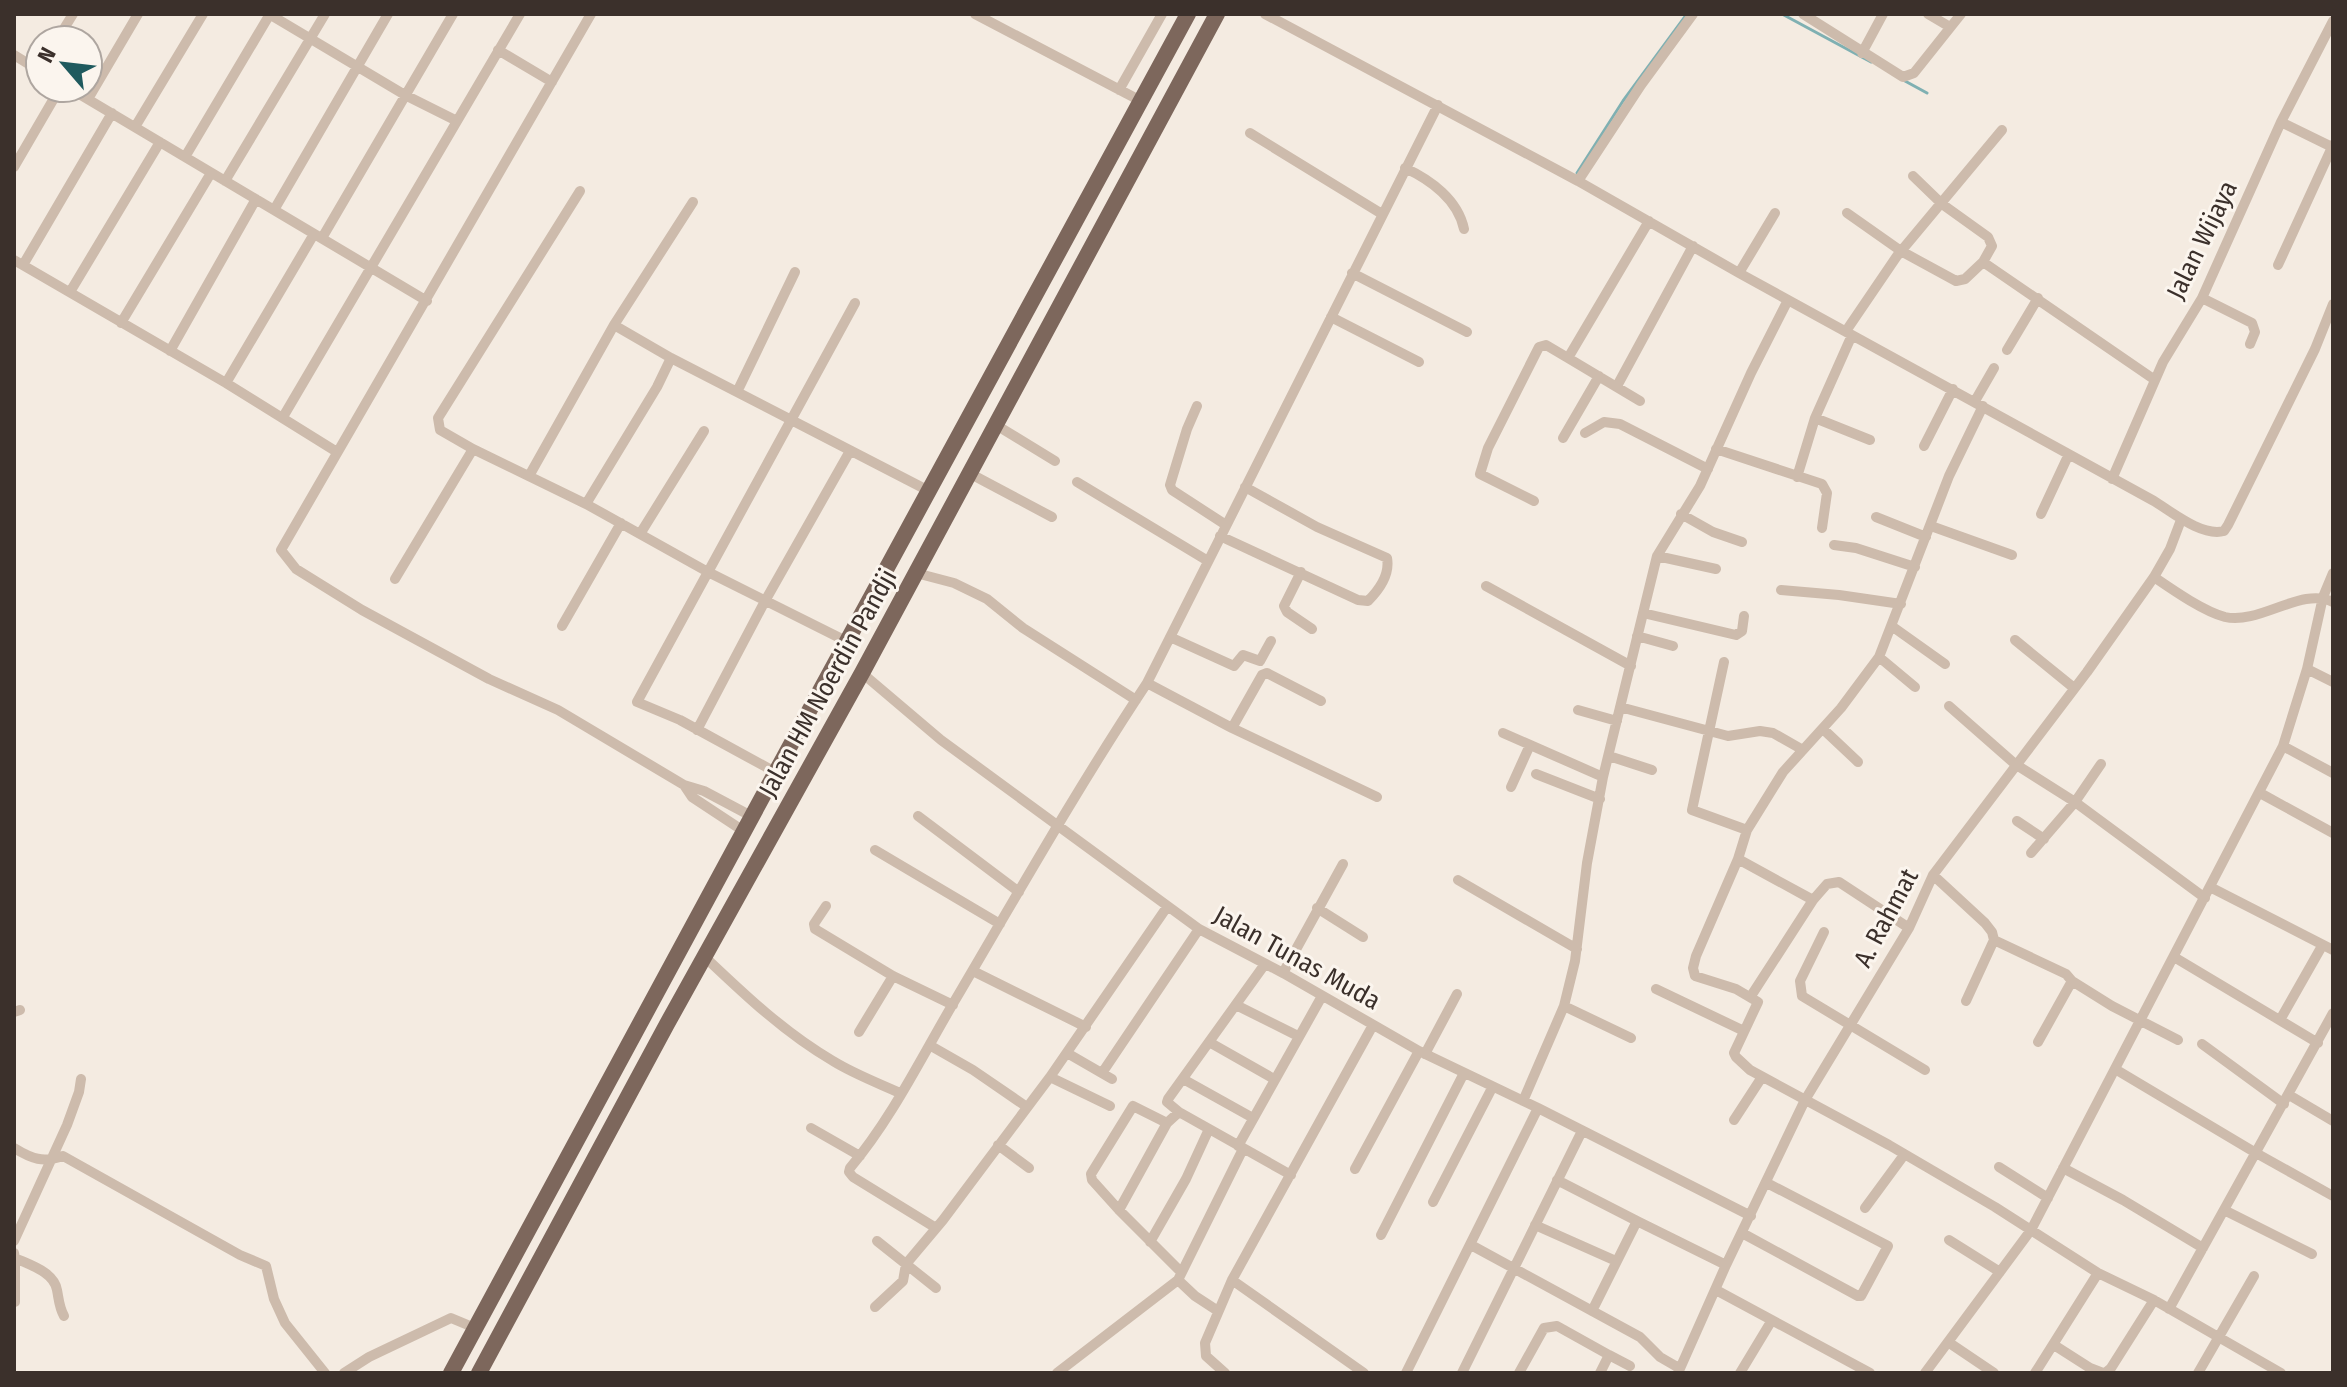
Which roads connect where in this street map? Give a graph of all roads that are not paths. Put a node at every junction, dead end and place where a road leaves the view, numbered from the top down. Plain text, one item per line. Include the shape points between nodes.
1 (138, 14) edge
2 (203, 14) edge
3 (270, 14) edge
4 (325, 14) edge
5 (388, 14) edge
6 (453, 14) edge
7 (520, 14) edge
8 (591, 14) edge
9 (975, 14) edge
10 (1162, 14) edge
11 (1188, 14) edge
12 (1217, 14) edge
13 (1265, 14) edge
14 (1693, 14) edge
15 (1803, 14) edge
16 (1883, 14) edge
17 (1928, 14) edge
18 (1961, 14) edge
19 (1824, 18) edge
20 (2333, 21) edge
21 (1950, 27) junction
22 (310, 39) junction
23 (498, 50) junction
24 (1862, 53) junction
25 (357, 67) junction
26 (104, 72) edge
27 (552, 82) junction
28 (1119, 90) junction
29 (405, 95) junction
30 (1140, 103) junction
31 (51, 104) edge
32 (97, 104) edge
33 (1438, 105) junction
34 (112, 113) junction
35 (1162, 115) junction
36 (457, 121) junction
37 (2281, 122) junction
38 (135, 127) junction
39 (2002, 130) dead end
40 (1250, 133) dead end
41 (160, 142) junction
42 (2332, 146) edge
43 (185, 157) junction
44 (14, 167) edge
45 (1405, 168) junction
46 (211, 173) junction
47 (1913, 176) dead end
48 (225, 181) junction
49 (1578, 181) junction
50 (580, 191) dead end
51 (256, 199) junction
52 (693, 202) dead end
53 (1942, 204) junction
54 (274, 210) junction
55 (1775, 213) dead end
56 (1847, 213) dead end
57 (1382, 214) junction
58 (1649, 221) junction
59 (1464, 229) dead end
60 (318, 236) junction
61 (1693, 246) junction
62 (1901, 251) junction
63 (1983, 262) junction
64 (18, 263) edge
65 (2278, 265) dead end
66 (369, 267) junction
67 (795, 272) dead end
68 (1352, 273) junction
69 (1739, 273) junction
70 (70, 292) junction
71 (2038, 298) junction
72 (2202, 298) junction
73 (1788, 300) junction
74 (427, 301) junction
75 (855, 303) dead end
76 (2333, 304) edge
77 (1331, 317) junction
78 (121, 323) junction
79 (614, 325) junction
80 (1467, 332) dead end
81 (1849, 333) junction
82 (2250, 344) dead end
83 (2007, 350) dead end
84 (170, 351) junction
85 (671, 358) junction
86 (1568, 358) junction
87 (1419, 362) dead end
88 (1994, 368) dead end
89 (1599, 376) junction
90 (2155, 380) junction
91 (226, 383) junction
92 (1617, 386) junction
93 (1953, 389) junction
94 (737, 392) junction
95 (1640, 401) dead end
96 (1979, 404) junction
97 (1197, 406) dead end
98 (283, 417) junction
99 (1815, 418) junction
100 (791, 420) junction
101 (996, 425) junction
102 (704, 431) dead end
103 (1585, 433) dead end
104 (1563, 438) dead end
105 (1870, 440) dead end
106 (1924, 446) dead end
107 (473, 449) junction
108 (1716, 449) junction
109 (850, 451) junction
110 (337, 452) junction
111 (2068, 456) junction
112 (1055, 461) dead end
113 (1708, 469) junction
114 (969, 473) junction
115 (529, 476) junction
116 (1797, 477) junction
117 (2112, 479) junction
118 (1077, 482) dead end
119 (1245, 487) junction
120 (929, 491) junction
121 (1534, 501) dead end
122 (586, 504) junction
123 (1681, 514) junction
124 (2041, 514) dead end
125 (1052, 517) dead end
126 (1876, 517) dead end
127 (2181, 520) junction
128 (621, 523) junction
129 (1822, 528) dead end
130 (1223, 530) junction
131 (1928, 531) junction
132 (640, 534) junction
133 (1742, 542) dead end
134 (1834, 545) dead end
135 (2012, 555) dead end
136 (1657, 556) junction
137 (1208, 561) junction
138 (1915, 567) junction
139 (1716, 569) dead end
140 (708, 572) junction
141 (1301, 572) junction
142 (916, 573) junction
143 (2333, 573) edge
144 (2154, 577) junction
145 (395, 579) dead end
146 (1486, 586) dead end
147 (1781, 590) dead end
148 (2328, 599) edge
149 (765, 601) junction
150 (1901, 604) junction
151 (1643, 613) junction
152 (1744, 616) dead end
153 (562, 626) dead end
154 (1893, 627) junction
155 (1312, 629) dead end
156 (1637, 636) junction
157 (1170, 637) junction
158 (2015, 640) dead end
159 (1271, 641) dead end
160 (848, 642) junction
161 (1673, 646) dead end
162 (1879, 657) junction
163 (1724, 662) dead end
164 (1945, 664) dead end
165 (1631, 666) junction
166 (2307, 669) junction
167 (862, 673) junction
168 (2333, 682) edge
169 (1147, 683) junction
170 (1915, 687) dead end
171 (2074, 688) junction
172 (1136, 700) junction
173 (1321, 701) dead end
174 (1949, 706) dead end
175 (1620, 707) junction
176 (1578, 710) dead end
177 (1617, 721) junction
178 (1232, 728) junction
179 (1823, 729) junction
180 (697, 730) junction
181 (1709, 732) junction
182 (1503, 733) dead end
183 (1530, 745) junction
184 (2283, 746) junction
185 (1803, 750) junction
186 (1609, 756) junction
187 (1858, 762) dead end
188 (2015, 764) junction
189 (2101, 764) dead end
190 (1652, 770) dead end
191 (777, 773) junction
192 (2333, 773) edge
193 (1536, 774) dead end
194 (1603, 777) junction
195 (684, 785) junction
196 (1511, 787) dead end
197 (2260, 793) junction
198 (1377, 797) dead end
199 (1600, 799) junction
200 (2075, 802) junction
201 (918, 816) dead end
202 (2017, 821) dead end
203 (1058, 824) junction
204 (749, 825) junction
205 (1747, 830) junction
206 (2332, 831) edge
207 (2044, 839) junction
208 (875, 850) dead end
209 (2031, 853) dead end
210 (1738, 859) junction
211 (1343, 864) dead end
212 (1933, 875) junction
213 (1458, 880) dead end
214 (1019, 892) junction
215 (2207, 892) junction
216 (1813, 900) junction
217 (826, 906) dead end
218 (1167, 907) junction
219 (1317, 908) junction
220 (1000, 924) junction
221 (1909, 928) junction
222 (1199, 929) junction
223 (1824, 932) dead end
224 (1363, 937) dead end
225 (1994, 940) junction
226 (2328, 948) edge
227 (1577, 949) junction
228 (705, 957) junction
229 (2174, 957) junction
230 (1265, 964) junction
231 (973, 971) junction
232 (1283, 973) junction
233 (893, 976) junction
234 (2072, 981) junction
235 (1656, 989) dead end
236 (1457, 994) dead end
237 (1322, 996) junction
238 (1751, 996) junction
239 (1966, 1001) dead end
240 (953, 1005) junction
241 (1236, 1005) junction
242 (1564, 1006) junction
243 (2333, 1013) edge
244 (2280, 1020) junction
245 (2140, 1021) junction
246 (1373, 1025) junction
247 (1852, 1025) junction
248 (1086, 1027) junction
249 (2329, 1030) edge
250 (1744, 1031) junction
251 (859, 1032) dead end
252 (1298, 1036) junction
253 (1631, 1038) dead end
254 (2178, 1040) dead end
255 (1209, 1042) junction
256 (2038, 1042) dead end
257 (2318, 1043) junction
258 (2202, 1044) dead end
259 (931, 1046) junction
260 (1067, 1053) junction
261 (1422, 1053) junction
262 (2115, 1069) junction
263 (1925, 1070) dead end
264 (1102, 1073) junction
265 (1464, 1073) junction
266 (1050, 1077) junction
267 (1762, 1077) junction
268 (81, 1079) dead end
269 (1112, 1079) dead end
270 (1183, 1079) junction
271 (1274, 1079) junction
272 (1492, 1088) junction
273 (900, 1093) junction
274 (1805, 1100) junction
275 (2286, 1100) junction
276 (1523, 1101) junction
277 (1110, 1106) dead end
278 (1027, 1107) junction
279 (1538, 1108) junction
280 (1179, 1112) junction
281 (1253, 1118) junction
282 (1734, 1120) dead end
283 (2333, 1121) edge
284 (1167, 1123) junction
285 (811, 1128) dead end
286 (1209, 1129) junction
287 (1582, 1131) junction
288 (998, 1145) junction
289 (1240, 1147) junction
290 (14, 1148) edge
291 (2256, 1153) junction
292 (1904, 1155) junction
293 (860, 1156) junction
294 (50, 1160) junction
295 (1999, 1167) dead end
296 (1029, 1168) dead end
297 (2063, 1168) junction
298 (1355, 1169) dead end
299 (1291, 1175) junction
300 (1557, 1180) junction
301 (1767, 1183) junction
302 (2333, 1196) edge
303 (2048, 1198) junction
304 (1433, 1202) dead end
305 (1865, 1208) dead end
306 (1119, 1210) junction
307 (2224, 1210) junction
308 (1751, 1216) junction
309 (1637, 1221) junction
310 (1535, 1225) junction
311 (936, 1228) junction
312 (2031, 1230) junction
313 (1742, 1233) junction
314 (1381, 1235) dead end
315 (1949, 1240) dead end
316 (14, 1241) edge
317 (877, 1241) dead end
318 (1150, 1242) junction
319 (1471, 1245) junction
320 (2203, 1248) junction
321 (2312, 1254) dead end
322 (15, 1256) edge
323 (1616, 1261) junction
324 (906, 1264) junction
325 (1726, 1265) junction
326 (1514, 1267) junction
327 (2000, 1272) junction
328 (2098, 1273) junction
329 (1180, 1276) junction
330 (2254, 1276) dead end
331 (1232, 1280) junction
332 (936, 1288) dead end
333 (1716, 1290) junction
334 (2154, 1300) junction
335 (15, 1302) edge
336 (875, 1307) dead end
337 (2169, 1309) junction
338 (1218, 1311) junction
339 (1592, 1311) junction
340 (64, 1316) dead end
341 (1772, 1320) junction
342 (475, 1328) junction
343 (2220, 1338) junction
344 (1948, 1342) junction
345 (2054, 1345) junction
346 (1609, 1355) junction
347 (1630, 1366) dead end
348 (1679, 1371) edge
349 (325, 1373) edge
350 (344, 1373) edge
351 (451, 1373) edge
352 (479, 1373) edge
353 (1057, 1373) edge
354 (1225, 1373) edge
355 (1364, 1373) edge
356 (1406, 1373) edge
357 (1462, 1373) edge
358 (1519, 1373) edge
359 (1600, 1373) edge
360 (1740, 1373) edge
361 (1870, 1373) edge
362 (1925, 1373) edge
363 (1994, 1373) edge
364 (2035, 1373) edge
365 (2104, 1373) edge
366 (2198, 1373) edge
367 (2281, 1373) edge

1 - 26 street
2 - 38 street
3 - 22 street
3 - 43 street
4 - 22 street
5 - 25 street
6 - 29 street
7 - 23 street
8 - 27 street
9 - 28 street
10 - 28 street
11 - 30 main road, Jalan HM Noerdin Pandji
12 - 35 main road, Jalan HM Noerdin Pandji
13 - 33 street
14 - 49 street
15 - 19 street
16 - 24 street
17 - 21 street
18 - 21 street
19 - 24 street
20 - 37 street, Jalan Wijaya
21 - 24 street via 1911,76 1898,75
22 - 25 street
22 - 48 street
23 - 27 street
23 - 36 street
25 - 29 street
25 - 54 street
27 - 74 street
28 - 30 street
29 - 36 street
29 - 60 street
30 - 35 main road via 1152,103
30 - 120 main road, Jalan HM Noerdin Pandji
31 - 44 street
32 - 34 street
33 - 45 street
33 - 49 street
34 - 38 street
34 - 64 street
35 - 101 main road, Jalan HM Noerdin Pandji
36 - 66 street
37 - 42 street
37 - 72 street, Jalan Wijaya
38 - 41 street
39 - 53 street
40 - 57 street
41 - 43 street
41 - 70 street
42 - 65 street
43 - 46 street
45 - 57 street
45 - 59 street via 1446,197
46 - 48 street
46 - 78 street
47 - 53 street
48 - 51 street
49 - 58 street
50 - 107 street via 438,418 440,430
51 - 54 street
51 - 84 street
52 - 79 street
53 - 62 street
53 - 63 street via 1988,237 1992,246
54 - 60 street
55 - 69 street
56 - 62 street
57 - 68 street
58 - 61 street
58 - 86 street
60 - 66 street
60 - 91 street
61 - 69 street
61 - 92 street
62 - 63 street via 1956,281
62 - 81 street
63 - 71 street
64 - 70 street
66 - 74 street
66 - 98 street
67 - 94 street
68 - 77 street
68 - 80 street
69 - 73 street
70 - 78 street
71 - 83 street
71 - 90 street
72 - 82 street via 2252,323
72 - 90 street, Jalan Wijaya
73 - 81 street
73 - 108 street
74 - 110 street
75 - 100 street
76 - 127 street via 2224,531
77 - 87 street
77 - 119 street
78 - 84 street
79 - 85 street
79 - 115 street
81 - 93 street
81 - 99 street
84 - 91 street
85 - 94 street
85 - 122 street
86 - 89 street
86 - 121 street via 1546,345 1539,347 1480,470
88 - 96 street
89 - 92 street
89 - 104 street
90 - 117 street, Jalan Wijaya
91 - 98 street
92 - 95 street
93 - 96 street
93 - 106 street
94 - 100 street
96 - 111 street
96 - 131 street
97 - 130 street via 1170,485
98 - 110 street
99 - 105 street
99 - 116 street
100 - 109 street
100 - 140 street
101 - 112 street
101 - 114 main road, Jalan HM Noerdin Pandji
102 - 132 street
103 - 113 street via 1604,422 1620,424
107 - 115 street
107 - 145 street
108 - 113 street
108 - 116 street
109 - 120 street
109 - 149 street
110 - 195 street via 282,546 296,569 489,679 558,710
111 - 117 street
111 - 124 street
113 - 123 street
114 - 125 street
114 - 142 main road, Jalan HM Noerdin Pandji
115 - 122 street
116 - 129 street via 1827,489
117 - 127 street
118 - 137 street
119 - 130 street
119 - 141 street via 1389,562 1368,601
120 - 160 main road, Jalan HM Noerdin Pandji
122 - 128 street
123 - 133 street
123 - 136 street
126 - 131 street
127 - 144 street, A. Rahmat
128 - 132 street
128 - 153 street
130 - 137 street
130 - 141 street
131 - 135 street
131 - 138 street
132 - 140 street
134 - 138 street
136 - 139 street
136 - 151 street
137 - 157 street
138 - 150 street
140 - 149 street
140 - 180 street via 637,702
141 - 155 street via 1284,606
142 - 167 main road, Jalan HM Noerdin Pandji
142 - 172 street via 987,599
143 - 148 street
144 - 148 street via 2224,616 2247,618 2298,601
144 - 171 street, A. Rahmat
146 - 165 street
147 - 150 street
148 - 166 street
149 - 160 street
149 - 180 street
150 - 154 street
151 - 152 street via 1736,635
151 - 156 street
154 - 162 street
154 - 164 street
156 - 161 street
156 - 165 street
157 - 159 street via 1234,666 1243,655 1260,661
157 - 169 street
158 - 171 street
160 - 191 main road, Jalan HM Noerdin Pandji
162 - 170 street
162 - 179 street
163 - 181 street
165 - 175 street
166 - 168 street
166 - 184 street
167 - 203 street, Jalan Tunas Muda via 941,740
167 - 228 main road, Jalan HM Noerdin Pandji
169 - 172 street
169 - 178 street
171 - 188 street, A. Rahmat
172 - 203 street
173 - 178 street via 1267,673
174 - 188 street
175 - 177 street
175 - 181 street
176 - 177 street
177 - 186 street
178 - 198 street
179 - 185 street
179 - 187 street
180 - 191 street
181 - 185 street via 1773,733
181 - 205 street via 1692,810
182 - 183 street
183 - 194 street
183 - 196 street
184 - 192 street
184 - 197 street
185 - 205 street
186 - 190 street
186 - 194 street
188 - 200 street
188 - 212 street, A. Rahmat
189 - 200 street
191 - 204 main road, Jalan HM Noerdin Pandji
193 - 199 street
194 - 199 street
195 - 204 street via 704,791
195 - 204 street via 692,797
197 - 206 street
197 - 215 street
199 - 227 street
200 - 207 street
200 - 215 street
201 - 214 street
202 - 207 street
203 - 214 street
203 - 218 street, Jalan Tunas Muda
204 - 342 main road, Jalan HM Noerdin Pandji
205 - 210 street
207 - 209 street
208 - 220 street
210 - 216 street
210 - 238 street via 1693,968 1699,979
211 - 219 street
212 - 221 street, A. Rahmat
212 - 225 street via 1985,923
213 - 227 street
214 - 220 street
215 - 226 street
215 - 229 street
216 - 221 street via 1827,884 1839,882
216 - 238 street
217 - 233 street via 815,929
218 - 222 street, Jalan Tunas Muda
218 - 248 street
219 - 224 street
219 - 232 street
220 - 231 street
221 - 247 street, A. Rahmat
222 - 230 street, Jalan Tunas Muda
222 - 264 street
223 - 247 street via 1799,988 1811,1003
225 - 234 street
225 - 239 street
226 - 244 street
227 - 242 street
228 - 273 street via 756,1006 834,1062
228 - 352 main road, Jalan HM Noerdin Pandji
229 - 244 street
229 - 245 street
230 - 232 street, Jalan Tunas Muda
230 - 241 street
231 - 240 street
231 - 248 street
232 - 237 street, Jalan Tunas Muda
233 - 240 street
233 - 251 street
234 - 245 street
234 - 256 street
235 - 250 street
236 - 261 street
237 - 246 street, Jalan Tunas Muda
237 - 252 street
238 - 250 street via 1758,1005
240 - 259 street
241 - 252 street
241 - 255 street
242 - 253 street
242 - 276 street
243 - 249 street
244 - 257 street
245 - 254 street
245 - 262 street
246 - 261 street, Jalan Tunas Muda
246 - 299 street
247 - 263 street
247 - 274 street, A. Rahmat
248 - 260 street
249 - 257 street
250 - 267 street via 1734,1053
252 - 271 street
255 - 270 street
255 - 271 street
257 - 275 street
258 - 275 street
259 - 273 street
259 - 278 street
260 - 264 street
260 - 266 street
261 - 265 street, Jalan Tunas Muda
261 - 298 street
262 - 291 street
262 - 297 street
264 - 269 street
265 - 272 street, Jalan Tunas Muda
265 - 314 street
266 - 277 street
266 - 278 street
267 - 274 street
267 - 282 street
268 - 294 street
270 - 280 street via 1167,1102
270 - 281 street
271 - 281 street
272 - 276 street, Jalan Tunas Muda
272 - 304 street
273 - 293 street
274 - 292 street
274 - 301 street, A. Rahmat
275 - 283 street
275 - 291 street
276 - 279 street, Jalan Tunas Muda
278 - 288 street
279 - 287 street, Jalan Tunas Muda
279 - 319 street
280 - 284 street
280 - 286 street
281 - 289 street
284 - 306 street
284 - 306 street via 1133,1106 1091,1174
285 - 293 street
286 - 289 street
286 - 318 street
287 - 300 street
287 - 308 street, Jalan Tunas Muda
288 - 296 street
288 - 311 street
289 - 299 street
289 - 329 street
290 - 294 street via 30,1158
291 - 302 street
291 - 307 street
292 - 305 street
292 - 312 street
293 - 311 street via 851,1175
294 - 316 street
294 - 349 street via 63,1156 266,1266 285,1323
295 - 303 street
297 - 303 street
297 - 320 street
299 - 331 street
300 - 309 street
300 - 310 street
301 - 308 street, A. Rahmat
301 - 313 street via 1888,1246 1858,1296
303 - 312 street
306 - 318 street
307 - 320 street
307 - 321 street
308 - 313 street, A. Rahmat
309 - 323 street
309 - 325 street
310 - 323 street
310 - 326 street
311 - 324 street
312 - 327 street
312 - 328 street
313 - 325 street, A. Rahmat
315 - 327 street
317 - 324 street
318 - 329 street
319 - 326 street
319 - 356 street
320 - 337 street
322 - 335 street
322 - 340 street via 51,1276
323 - 339 street
324 - 332 street
324 - 336 street via 903,1281
325 - 333 street, A. Rahmat
326 - 339 street
326 - 357 street
327 - 344 street
328 - 334 street
328 - 345 street
329 - 338 street via 1195,1296
329 - 353 street
330 - 343 street
331 - 338 street
331 - 355 street
333 - 341 street
333 - 348 street, A. Rahmat
334 - 337 street
334 - 365 street
337 - 343 street
338 - 354 street via 1204,1351
339 - 348 street via 1640,1337
341 - 360 street
341 - 361 street
342 - 350 street via 451,1318
342 - 351 main road, Jalan HM Noerdin Pandji
343 - 366 street
343 - 367 street
344 - 362 street
344 - 363 street
345 - 364 street
345 - 365 street
346 - 347 street
346 - 358 street via 1557,1326 1547,1326
346 - 359 street

